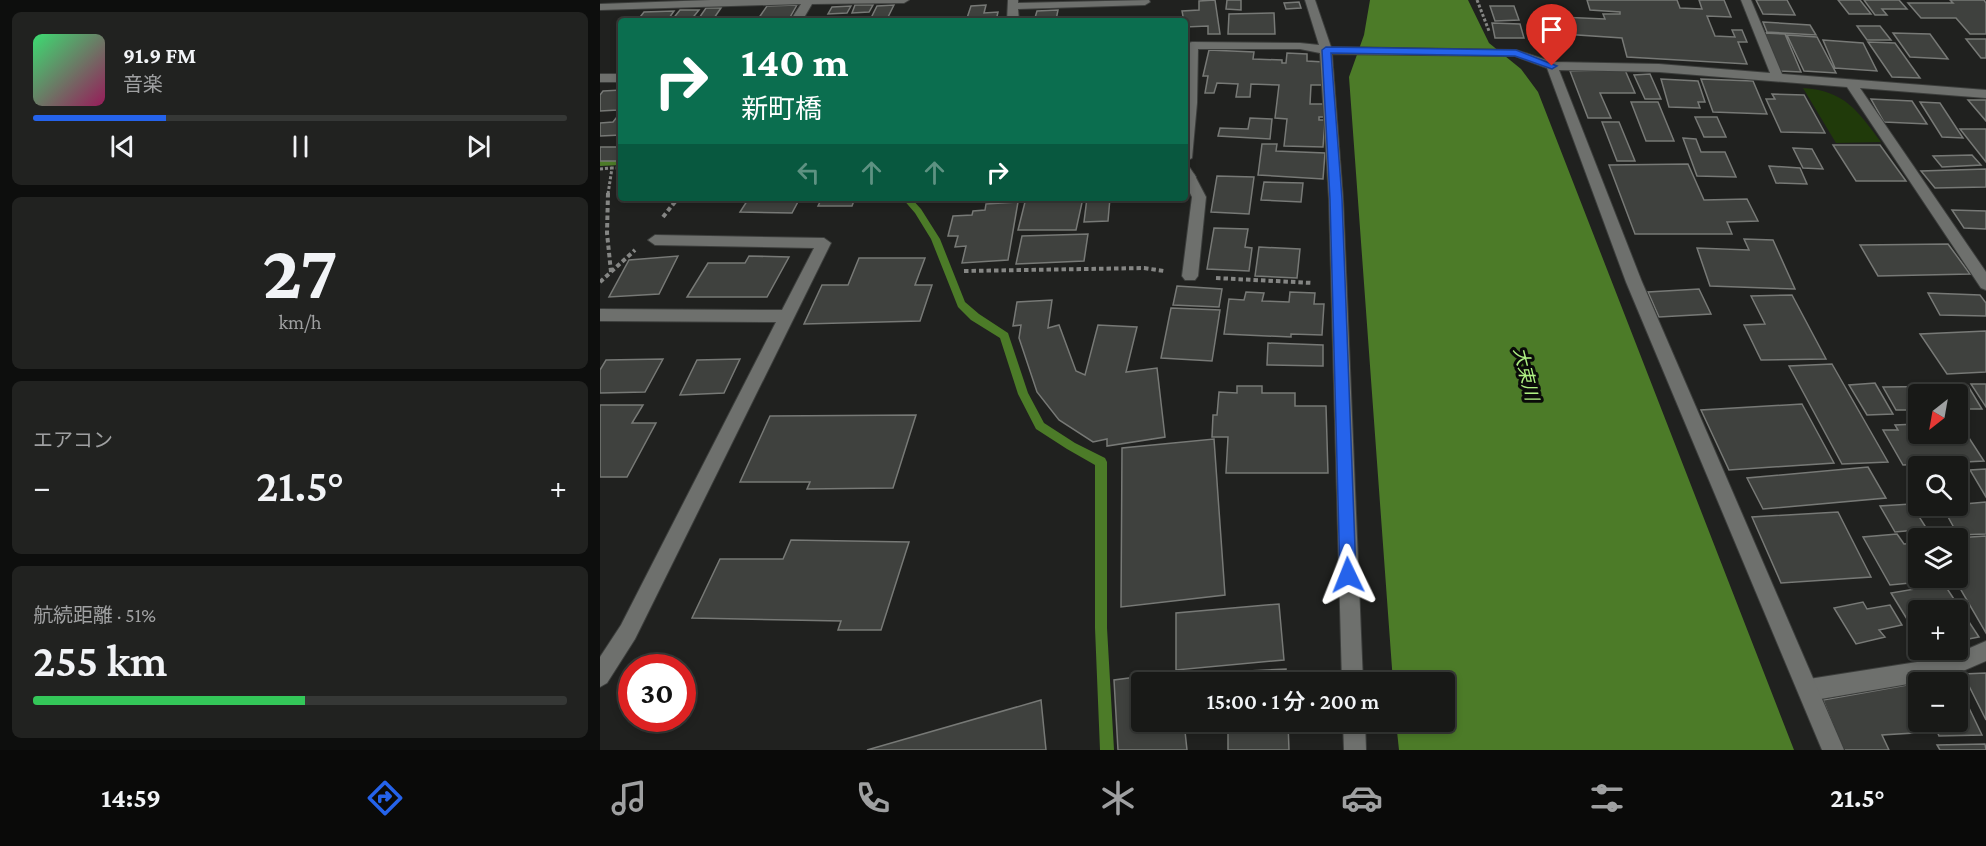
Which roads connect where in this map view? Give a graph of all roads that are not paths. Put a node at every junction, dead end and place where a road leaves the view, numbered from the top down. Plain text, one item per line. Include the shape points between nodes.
1 (904, 0) edge
2 (1310, 0) edge
3 (1746, 0) edge
4 (808, 1) edge
5 (1145, 2) dead end
6 (1014, 3) edge
7 (600, 7) edge
8 (798, 18) edge
9 (1013, 18) edge
10 (1189, 46) edge
11 (1326, 50) junction
12 (1552, 66) junction
13 (600, 78) edge
14 (618, 78) edge
15 (1778, 79) junction
16 (1851, 84) junction
17 (1986, 94) edge
18 (1188, 130) edge
19 (1188, 179) edge
20 (655, 240) dead end
21 (1190, 276) road end
22 (1986, 284) edge
23 (600, 315) edge
24 (787, 316) junction
25 (1986, 651) edge
26 (1352, 672) edge
27 (600, 676) edge
28 (1809, 690) junction
29 (1354, 732) edge
30 (1355, 750) edge
31 (1833, 750) edge

1 - 4 street
2 - 11 street
3 - 15 street
4 - 7 street
4 - 8 street
5 - 6 street
6 - 9 street
10 - 11 street via 1300,46
10 - 18 street
11 - 12 street via 1516,53
11 - 26 street via 1336,199
12 - 15 street via 1659,68
12 - 28 street via 1634,282
13 - 14 street
15 - 16 street
16 - 17 street
16 - 22 street
19 - 21 street via 1199,198
20 - 24 street via 824,243
23 - 24 street
24 - 27 street via 628,632
25 - 28 street via 1949,667
28 - 31 street
29 - 30 street

